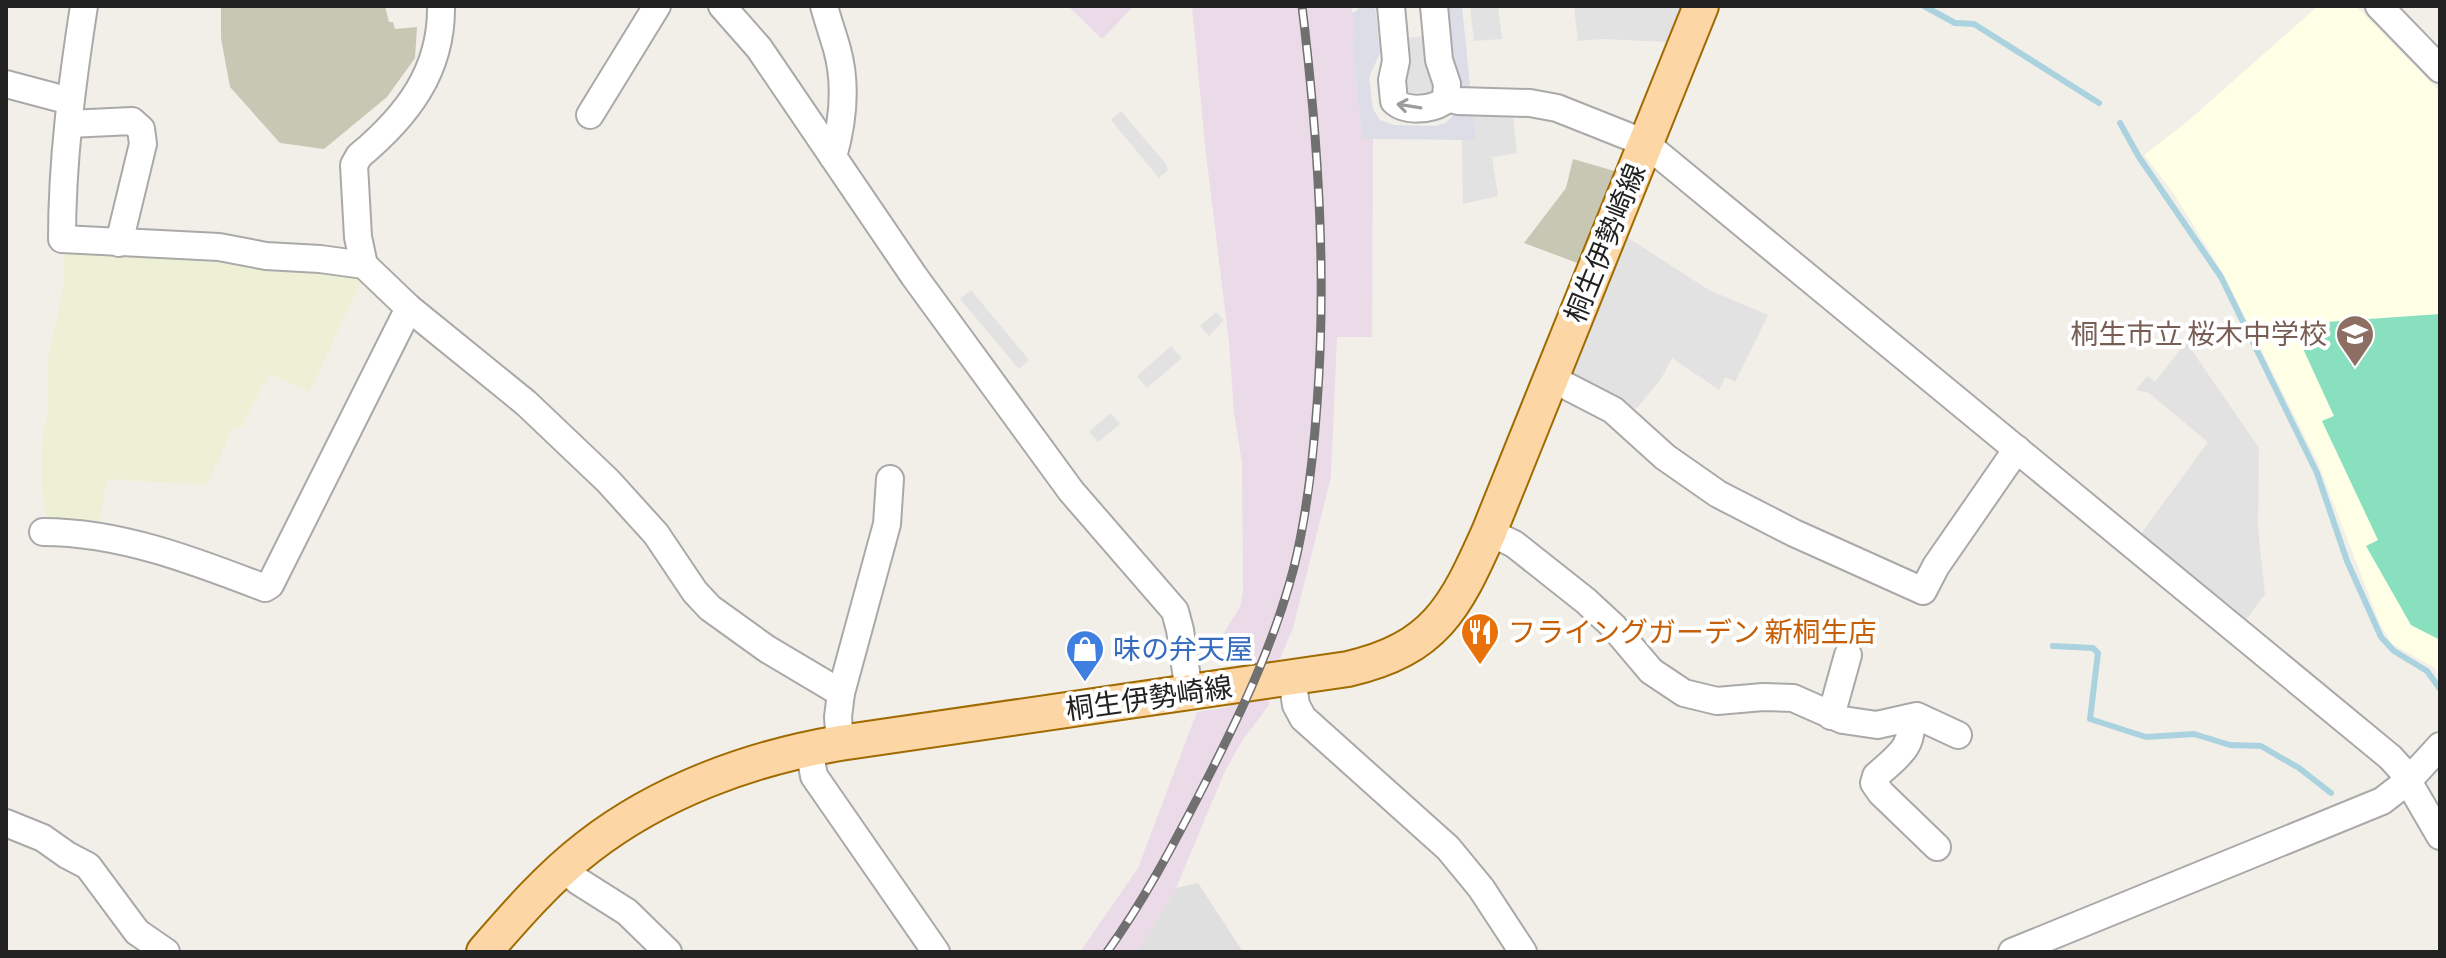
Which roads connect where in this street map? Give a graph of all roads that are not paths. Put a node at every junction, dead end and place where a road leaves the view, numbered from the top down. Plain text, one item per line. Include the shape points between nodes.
1 (84, 6) edge
2 (441, 6) edge
3 (657, 6) edge
4 (722, 6) edge
5 (824, 6) edge
6 (1391, 6) edge
7 (1434, 6) edge
8 (1701, 6) edge
9 (2379, 6) edge
10 (2440, 69) edge
11 (6, 84) edge
12 (1446, 98) junction
13 (69, 113) junction
14 (590, 115) dead end
15 (1645, 143) junction
16 (833, 157) junction
17 (119, 243) junction
18 (364, 265) junction
19 (409, 308) junction
20 (1551, 378) junction
21 (2017, 449) junction
22 (890, 479) dead end
23 (43, 532) dead end
24 (1489, 532) junction
25 (1848, 655) dead end
26 (1292, 678) junction
27 (1189, 692) junction
28 (841, 693) junction
29 (1831, 716) junction
30 (1909, 718) junction
31 (1958, 735) dead end
32 (825, 746) junction
33 (2440, 746) edge
34 (2408, 781) junction
35 (6, 823) edge
36 (2440, 836) edge
37 (1937, 847) dead end
38 (564, 869) junction
39 (166, 952) edge
40 (484, 952) edge
41 (668, 952) edge
42 (936, 952) edge
43 (1523, 952) edge
44 (2012, 952) edge

1 - 13 street
2 - 18 street via 439,39 424,84 405,113 354,165
3 - 14 street
4 - 16 street via 759,48
5 - 16 street via 843,89
12 -> 6 street via 1430,108 1402,107 1394,101
7 - 12 street
8 - 15 main road, 桐生伊勢崎線
9 - 10 street
11 - 13 street
12 - 15 street via 1557,108
13 - 17 street via 62,239
13 - 17 street via 132,121 141,129 143,144
15 - 20 main road, 桐生伊勢崎線
15 - 21 street
16 - 27 street via 1071,491 1175,611
17 - 18 street via 219,247
18 - 19 street
19 - 23 street via 270,585 265,588 129,543
19 - 28 street via 526,403 608,481 656,534 710,608
20 - 21 street via 1613,410 1665,457 1718,494 1923,591
20 - 24 main road, 桐生伊勢崎線
21 - 34 street via 2390,757
22 - 28 street via 887,524
24 - 26 main road, 桐生伊勢崎線 via 1464,589 1422,637 1396,654 1364,665
24 - 29 street via 1514,544 1586,601 1672,687 1707,700 1793,698
25 - 29 street
26 - 27 main road, 桐生伊勢崎線
26 - 43 street via 1303,718 1448,848
27 - 32 main road, 桐生伊勢崎線
28 - 32 street via 838,717
29 - 30 street via 1877,725
30 - 31 street via 1924,718
30 - 37 street via 1912,735 1907,748 1874,783
32 - 38 main road, 桐生伊勢崎線 via 771,757 681,791 618,826
32 - 42 street via 814,776
33 - 34 street
34 - 36 street
34 - 44 street via 2382,801
35 - 39 street via 88,866 137,932
38 - 40 main road, 桐生伊勢崎線
38 - 41 street via 627,912

